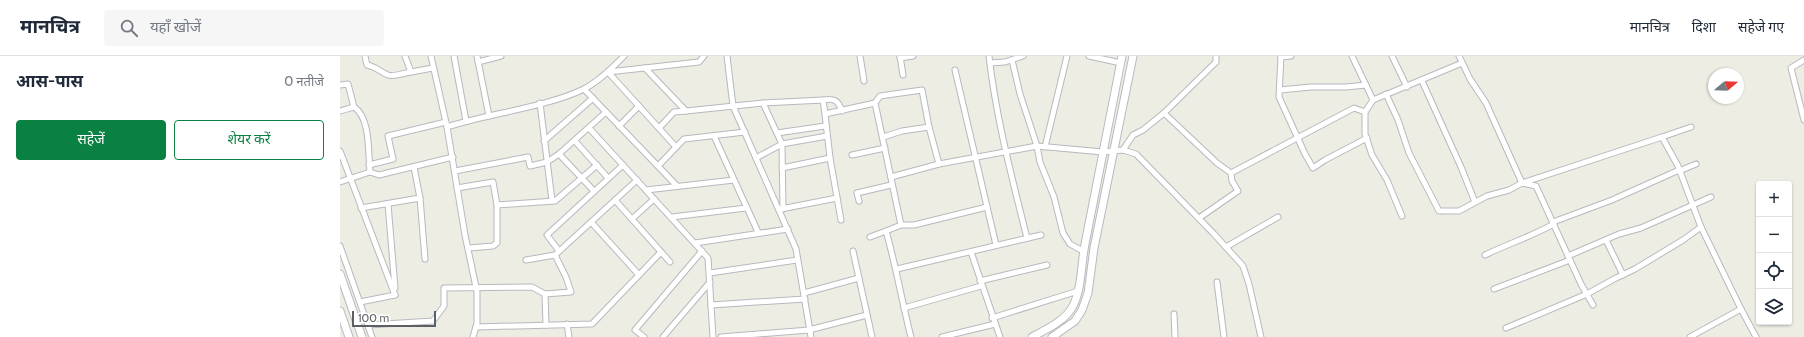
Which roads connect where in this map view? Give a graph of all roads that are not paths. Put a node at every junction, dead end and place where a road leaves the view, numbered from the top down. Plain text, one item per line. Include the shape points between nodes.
1 (365, 56) edge
2 (405, 56) edge
3 (431, 56) edge
4 (454, 56) edge
5 (501, 56) edge
6 (624, 56) edge
7 (704, 56) edge
8 (727, 56) edge
9 (860, 56) edge
10 (913, 56) edge
11 (989, 56) edge
12 (1023, 56) edge
13 (1067, 56) edge
14 (1089, 56) edge
15 (1133, 56) edge
16 (1216, 56) edge
17 (1281, 56) edge
18 (1291, 56) edge
19 (1352, 56) edge
20 (1392, 56) edge
21 (1459, 56) edge
22 (900, 57) edge
23 (478, 59) edge
24 (1012, 60) junction
25 (1122, 60) edge
26 (1804, 60) edge
27 (990, 63) junction
28 (1462, 63) junction
29 (434, 68) junction
30 (645, 68) junction
31 (955, 70) dead end
32 (411, 72) junction
33 (608, 72) junction
34 (903, 75) dead end
35 (864, 81) dead end
36 (1422, 81) junction
37 (1366, 84) junction
38 (340, 85) edge
39 (1407, 87) junction
40 (584, 89) junction
41 (1280, 90) junction
42 (1386, 94) junction
43 (593, 98) junction
44 (823, 100) junction
45 (1373, 100) junction
46 (540, 103) junction
47 (763, 103) junction
48 (875, 103) junction
49 (639, 106) junction
50 (733, 106) junction
51 (354, 107) junction
52 (340, 111) edge
53 (686, 111) junction
54 (842, 111) junction
55 (606, 112) junction
56 (1365, 112) junction
57 (1164, 113) junction
58 (825, 114) junction
59 (489, 116) junction
60 (1804, 120) edge
61 (466, 121) junction
62 (447, 124) junction
63 (619, 126) junction
64 (825, 126) junction
65 (928, 127) junction
66 (1691, 127) dead end
67 (589, 128) junction
68 (659, 128) junction
69 (745, 132) junction
70 (777, 132) junction
71 (714, 136) junction
72 (827, 136) junction
73 (882, 137) junction
74 (1662, 137) junction
75 (1298, 138) junction
76 (1367, 138) junction
77 (575, 140) junction
78 (544, 141) junction
79 (782, 144) junction
80 (1037, 146) junction
81 (676, 147) junction
82 (1045, 147) junction
83 (885, 148) junction
84 (1123, 150) junction
85 (340, 151) edge
86 (1005, 152) junction
87 (1103, 152) junction
88 (1113, 152) junction
89 (559, 154) junction
90 (852, 155) dead end
91 (453, 157) junction
92 (975, 157) junction
93 (756, 158) junction
94 (830, 158) junction
95 (547, 162) junction
96 (939, 164) junction
97 (1696, 164) dead end
98 (369, 165) junction
99 (597, 165) junction
100 (623, 165) junction
101 (658, 166) junction
102 (414, 167) junction
103 (782, 168) junction
104 (455, 171) junction
105 (1679, 171) junction
106 (370, 172) junction
107 (1231, 173) junction
108 (890, 177) junction
109 (350, 178) junction
110 (582, 178) junction
111 (608, 178) junction
112 (637, 180) junction
113 (734, 180) junction
114 (340, 182) edge
115 (1522, 183) junction
116 (891, 185) junction
117 (677, 186) junction
118 (457, 188) junction
119 (646, 190) junction
120 (594, 191) junction
121 (1711, 197) dead end
122 (420, 198) junction
123 (837, 198) junction
124 (654, 199) junction
125 (615, 200) junction
126 (859, 201) dead end
127 (552, 202) junction
128 (1475, 202) junction
129 (388, 204) junction
130 (497, 204) junction
131 (1692, 206) junction
132 (987, 207) junction
133 (361, 208) junction
134 (746, 208) junction
135 (781, 209) junction
136 (1402, 216) dead end
137 (672, 217) junction
138 (1278, 217) dead end
139 (1199, 218) junction
140 (632, 219) junction
141 (841, 220) dead end
142 (591, 222) junction
143 (1553, 223) junction
144 (901, 225) junction
145 (1701, 227) junction
146 (788, 229) junction
147 (886, 231) junction
148 (758, 232) junction
149 (1041, 235) dead end
150 (870, 236) dead end
151 (1027, 238) junction
152 (1606, 240) junction
153 (695, 242) junction
154 (996, 245) junction
155 (340, 246) edge
156 (1226, 247) junction
157 (469, 248) junction
158 (702, 251) junction
159 (853, 251) dead end
160 (1083, 251) junction
161 (662, 252) junction
162 (970, 252) junction
163 (557, 253) junction
164 (1485, 255) dead end
165 (1569, 258) junction
166 (425, 260) dead end
167 (526, 260) dead end
168 (797, 260) junction
169 (670, 262) dead end
170 (1047, 265) dead end
171 (896, 268) junction
172 (710, 273) junction
173 (340, 274) edge
174 (639, 275) junction
175 (1623, 275) junction
176 (859, 278) junction
177 (710, 282) junction
178 (1217, 282) dead end
179 (981, 284) junction
180 (476, 288) junction
181 (1494, 289) dead end
182 (1078, 291) junction
183 (804, 293) junction
184 (545, 294) junction
185 (1587, 294) junction
186 (395, 295) junction
187 (805, 299) junction
188 (360, 302) junction
189 (711, 305) junction
190 (1593, 306) dead end
191 (904, 308) junction
192 (1741, 309) junction
193 (340, 311) edge
194 (1174, 314) dead end
195 (867, 315) junction
196 (992, 318) junction
197 (567, 324) junction
198 (995, 324) junction
199 (368, 325) junction
200 (546, 325) junction
201 (476, 327) junction
202 (1506, 328) dead end
203 (809, 330) junction
204 (349, 337) edge
205 (362, 337) edge
206 (372, 337) edge
207 (473, 337) edge
208 (569, 337) edge
209 (644, 337) edge
210 (663, 337) edge
211 (713, 337) edge
212 (721, 337) edge
213 (811, 337) edge
214 (872, 337) edge
215 (911, 337) edge
216 (942, 337) edge
217 (1000, 337) edge
218 (1032, 337) edge
219 (1052, 337) edge
220 (1175, 337) edge
221 (1224, 337) edge
222 (1261, 337) edge
223 (1690, 337) edge
224 (1756, 337) edge

1 - 32 street via 367,65 378,68 387,75
2 - 32 street
3 - 29 street
4 - 61 street
5 - 23 street
6 - 33 street
7 - 30 street via 699,62
8 - 50 street
9 - 35 street
10 - 22 street
11 - 27 street
12 - 24 street
13 - 82 street
14 - 25 street
15 - 88 street
16 - 57 street via 1216,62
17 - 18 street
17 - 41 street
19 - 37 street
20 - 39 street
21 - 28 street
22 - 34 street
23 - 59 street
24 - 27 street
24 - 80 street
25 - 87 street
26 - 60 street via 1791,68
27 - 86 street
28 - 36 street
28 - 115 street via 1486,103
29 - 32 street
29 - 62 street
30 - 33 street
30 - 53 street
31 - 92 street
33 - 40 street
33 - 49 street
36 - 39 street
36 - 128 street
37 - 41 street
37 - 45 street
38 - 51 street via 348,84
39 - 42 street
40 - 43 street
40 - 46 street
41 - 75 street via 1280,97
42 - 45 street
42 - 128 street via 1409,153 1439,211 1459,211
43 - 55 street
43 - 78 street
44 - 47 street
44 - 54 street via 837,101
44 - 58 street
45 - 56 street
46 - 59 street
46 - 78 street
47 - 50 street
47 - 70 street
48 - 54 street
48 - 65 street via 880,96 922,90
48 - 73 street
49 - 63 street
49 - 68 street
50 - 53 street
50 - 69 street
51 - 52 street
51 - 98 street via 359,110 365,122
53 - 68 street via 674,112
54 - 58 street
55 - 63 street
55 - 67 street
56 - 75 street via 1354,108
56 - 76 street
57 - 84 street via 1133,135
57 - 107 street
58 - 64 street
59 - 61 street
61 - 62 street
62 - 91 street
62 - 98 street via 388,136 393,159
63 - 101 street
64 - 70 street
64 - 72 street
65 - 73 street
65 - 96 street
66 - 74 street
67 - 77 street
67 - 100 street
68 - 81 street
69 - 71 street
69 - 93 street
70 - 79 street
71 - 81 street via 684,139
71 - 113 street
72 - 79 street
72 - 94 street
73 - 83 street
74 - 105 street
74 - 115 street
75 - 76 street via 1313,168
75 - 107 street
76 - 136 street via 1372,155 1387,180
77 - 89 street
77 - 99 street
78 - 95 street
79 - 93 street
79 - 103 street
80 - 82 street
80 - 86 street
80 - 160 street via 1063,233 1070,244
81 - 101 street
82 - 87 street
83 - 90 street
83 - 108 street
84 - 88 street
84 - 139 street via 1136,154
85 - 109 street
86 - 92 street
86 - 151 street
87 - 88 street
87 - 160 street
88 - 219 street via 1088,293 1075,321
89 - 95 street
89 - 110 street
91 - 102 street
91 - 104 street
92 - 96 street
92 - 132 street
93 - 135 street
94 - 103 street
94 - 123 street
95 - 104 street via 530,166 528,157
95 - 127 street
96 - 108 street
97 - 105 street
98 - 106 street
99 - 110 street
99 - 111 street
100 - 111 street
100 - 112 street
101 - 117 street
102 - 106 street via 379,176
102 - 122 street
103 - 135 street
104 - 118 street
105 - 131 street
105 - 143 street
106 - 109 street
107 - 139 street via 1238,192
108 - 116 street
109 - 114 street
109 - 133 street
110 - 120 street
110 - 127 street
111 - 120 street
112 - 119 street
112 - 125 street
113 - 117 street
113 - 134 street
115 - 128 street
115 - 143 street via 1536,186
116 - 126 street via 857,193
116 - 144 street
117 - 119 street
118 - 130 street via 493,182
118 - 157 street
119 - 124 street
120 - 163 street via 547,235
121 - 131 street
122 - 129 street
122 - 166 street
123 - 135 street
123 - 141 street
124 - 137 street
124 - 140 street
125 - 140 street
125 - 142 street
127 - 130 street
129 - 133 street
129 - 186 street
130 - 157 street via 497,243 493,246
131 - 145 street
131 - 152 street
132 - 144 street via 914,225
132 - 154 street
133 - 186 street
134 - 137 street
134 - 148 street
135 - 146 street
137 - 153 street
138 - 156 street
139 - 156 street
140 - 161 street
142 - 163 street
142 - 174 street
143 - 164 street via 1536,234
143 - 165 street
144 - 147 street
145 - 175 street
145 - 192 street
146 - 148 street
146 - 168 street via 796,249
147 - 150 street
147 - 171 street
148 - 153 street
149 - 151 street
151 - 154 street
152 - 165 street
152 - 175 street
153 - 158 street
154 - 162 street
155 - 188 street
156 - 222 street via 1243,266
157 - 180 street
158 - 172 street via 708,258
158 - 209 street via 635,330
159 - 176 street
160 - 182 street
161 - 169 street
161 - 174 street
162 - 171 street
162 - 179 street
163 - 167 street
163 - 184 street via 570,292
165 - 181 street
165 - 185 street
168 - 172 street
168 - 183 street
170 - 179 street
171 - 191 street
172 - 177 street
173 - 205 street
174 - 197 street via 592,324
175 - 185 street
176 - 183 street
176 - 195 street
177 - 189 street
177 - 210 street
178 - 221 street
179 - 191 street
179 - 196 street
180 - 184 street via 532,287
180 - 199 street via 444,288 444,306 433,321
180 - 201 street
182 - 196 street
182 - 218 street via 1067,315
183 - 187 street
184 - 200 street
185 - 190 street
185 - 202 street
186 - 188 street
187 - 189 street
187 - 203 street
188 - 199 street
189 - 211 street
191 - 215 street
192 - 223 street
192 - 224 street
193 - 204 street
194 - 220 street
195 - 203 street
195 - 214 street
196 - 198 street
197 - 200 street
197 - 208 street
198 - 216 street
198 - 217 street
199 - 206 street
200 - 201 street
201 - 207 street
203 - 212 street
203 - 213 street

